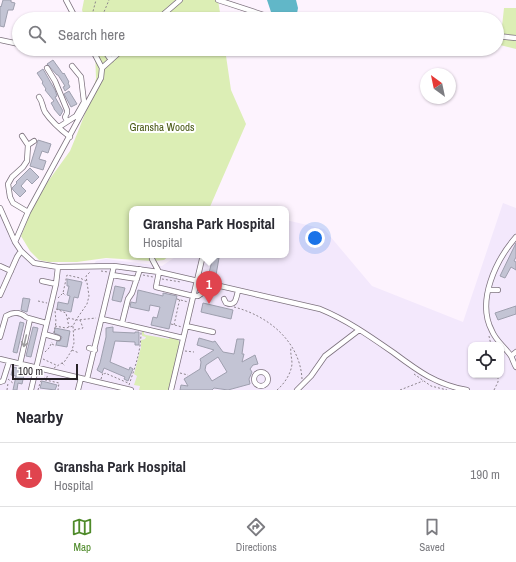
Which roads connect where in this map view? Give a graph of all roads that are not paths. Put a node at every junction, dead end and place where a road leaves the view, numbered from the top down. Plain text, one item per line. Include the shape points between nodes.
1 (66, 0) edge
2 (180, 0) edge
3 (218, 0) edge
4 (72, 12) edge
5 (166, 12) edge
6 (255, 12) edge
7 (504, 37) edge
8 (516, 38) edge
9 (0, 40) edge
10 (12, 43) edge
11 (96, 56) edge
12 (108, 56) edge
13 (115, 56) edge
14 (111, 60) junction
15 (72, 66) dead end
16 (47, 68) dead end
17 (102, 68) junction
18 (39, 97) dead end
19 (67, 121) junction
20 (59, 127) junction
21 (22, 136) dead end
22 (70, 137) junction
23 (34, 141) dead end
24 (28, 145) junction
25 (0, 208) edge
26 (28, 212) junction
27 (516, 237) edge
28 (15, 242) junction
29 (22, 251) junction
30 (202, 258) edge
31 (152, 259) dead end
32 (0, 266) edge
33 (114, 266) junction
34 (58, 267) junction
35 (140, 269) junction
36 (11, 271) junction
37 (159, 272) junction
38 (113, 274) junction
39 (138, 277) junction
40 (42, 281) dead end
41 (197, 281) junction
42 (56, 284) junction
43 (489, 290) junction
44 (498, 290) dead end
45 (238, 291) junction
46 (201, 294) dead end
47 (0, 295) edge
48 (194, 296) junction
49 (224, 299) dead end
50 (28, 318) junction
51 (102, 319) junction
52 (46, 323) junction
53 (122, 323) junction
54 (186, 327) junction
55 (359, 330) junction
56 (213, 332) dead end
57 (44, 334) junction
58 (0, 337) edge
59 (55, 337) road end
60 (183, 338) junction
61 (89, 348) dead end
62 (95, 350) junction
63 (516, 352) edge
64 (510, 356) junction
65 (0, 359) edge
66 (9, 362) junction
67 (20, 364) junction
68 (516, 367) edge
69 (37, 368) junction
70 (81, 378) junction
71 (87, 380) junction
72 (0, 382) edge
73 (109, 387) edge
74 (31, 390) edge
75 (78, 390) edge
76 (129, 390) edge
77 (171, 390) edge
78 (297, 390) edge
79 (467, 390) edge

1 - 4 street
2 - 5 street
3 - 6 street
7 - 8 street
9 - 10 street
11 - 17 street
12 - 14 street
13 - 14 street
14 - 17 street
15 - 19 street via 81,77 84,102 76,116
16 - 19 street via 66,110
17 - 22 street via 101,78
18 - 20 street via 46,113
19 - 20 street
20 - 22 street
21 - 24 street
22 - 26 street
23 - 24 street
24 - 26 street via 27,161 8,184 13,203
25 - 28 street
26 - 28 street
27 - 43 street via 496,268
28 - 29 street
29 - 34 street via 34,263
29 - 36 street
30 - 41 street
31 - 37 street
32 - 36 street
33 - 34 street
33 - 35 street
33 - 38 street
34 - 42 street
35 - 37 street
35 - 39 street
36 - 47 street
37 - 41 street
37 - 48 street via 156,287
38 - 39 street
38 - 51 street
39 - 53 street via 128,299
40 - 42 street
41 - 45 street
41 - 48 street
42 - 52 street
43 - 44 street
43 - 64 street via 486,311 488,322 492,333
45 - 49 street via 236,300 231,305
45 - 55 street via 320,309 338,316
46 - 48 street
48 - 54 street
50 - 52 street
50 - 58 street via 22,314 11,313 5,318
50 -> 67 street
51 - 53 street
51 - 62 street
52 - 57 street
53 - 60 street
54 - 56 street
54 - 60 street
55 - 78 street via 325,356
55 - 79 street via 433,380
57 - 59 street
57 - 69 street
60 - 77 street
61 - 62 street
62 - 71 street
63 - 64 street
64 - 68 street
65 - 66 street
66 - 67 street
66 - 72 street via 3,381
67 - 69 street
69 - 70 street
69 - 74 street
70 - 71 street
70 - 75 street
71 - 73 street via 100,382
73 - 76 street

